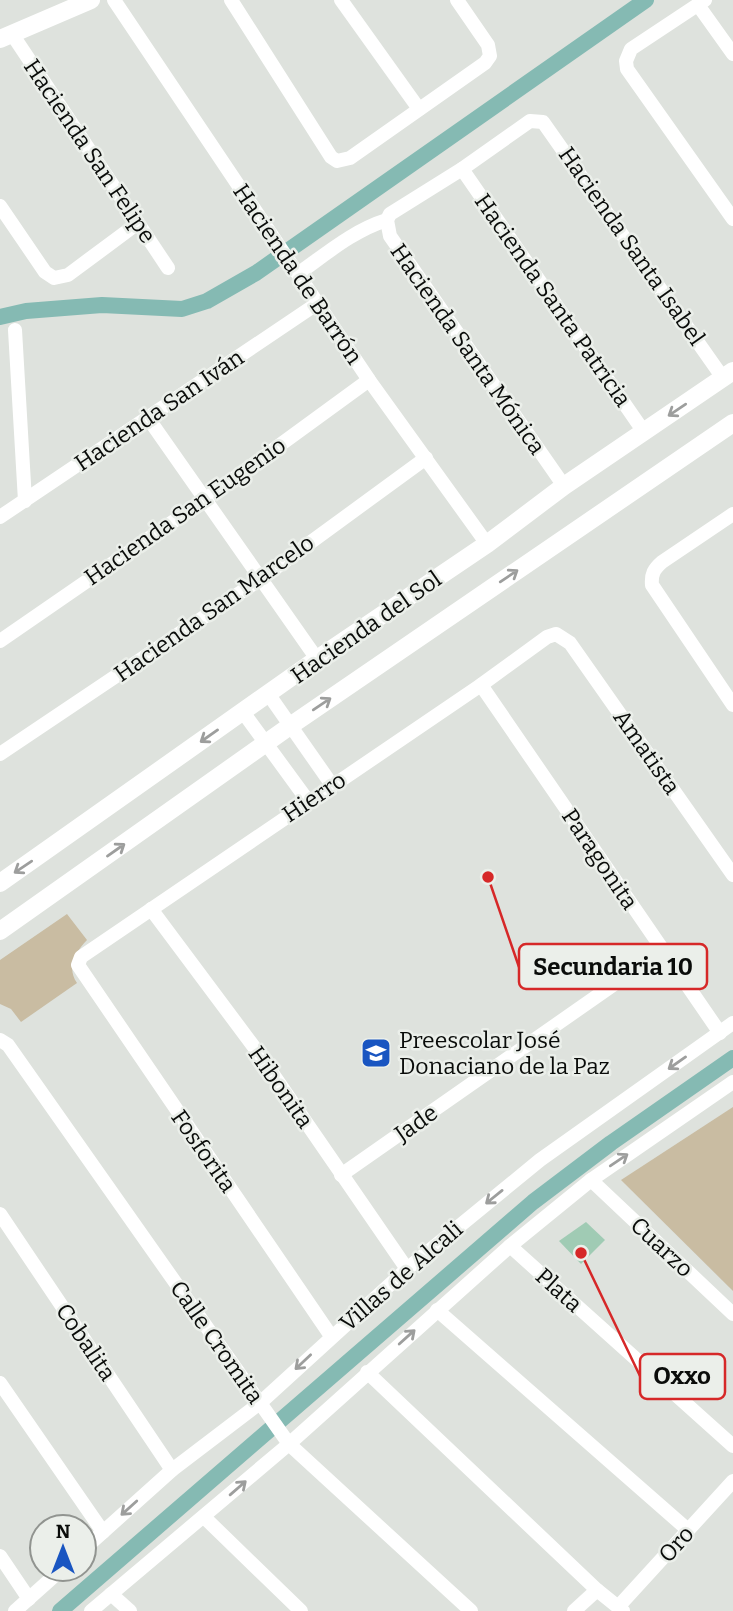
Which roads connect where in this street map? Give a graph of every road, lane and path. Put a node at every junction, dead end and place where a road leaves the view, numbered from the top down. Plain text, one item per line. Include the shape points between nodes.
1 (91, 0) edge
2 (114, 0) edge
3 (231, 0) edge
4 (341, 0) edge
5 (457, 0) edge
6 (702, 2) edge
7 (6, 37) edge
8 (733, 54) edge
9 (419, 109) junction
10 (537, 120) joint
11 (462, 169) junction
12 (0, 206) edge
13 (733, 219) edge
14 (387, 220) junction
15 (138, 223) junction
16 (168, 268) dead end
17 (296, 268) junction
18 (318, 303) junction
19 (15, 330) dead end
20 (728, 374) edge
21 (16, 378) junction
22 (0, 380) edge
23 (369, 380) junction
24 (148, 418) junction
25 (733, 423) edge
26 (644, 432) junction
27 (426, 458) junction
28 (564, 486) junction
29 (24, 501) junction
30 (203, 501) junction
31 (0, 517) edge
32 (728, 517) edge
33 (733, 534) edge
34 (487, 544) junction
35 (259, 580) junction
36 (556, 634) joint
37 (0, 641) edge
38 (317, 659) junction
39 (481, 685) junction
40 (269, 695) junction
41 (733, 705) edge
42 (243, 712) junction
43 (290, 726) junction
44 (266, 743) junction
45 (0, 754) edge
46 (332, 785) junction
47 (308, 801) junction
48 (733, 875) edge
49 (0, 883) edge
50 (151, 909) junction
51 (0, 931) edge
52 (663, 950) junction
53 (78, 965) joint
54 (733, 1023) edge
55 (720, 1032) junction
56 (0, 1040) edge
57 (733, 1082) edge
58 (341, 1175) junction
59 (591, 1180) junction
60 (0, 1214) edge
61 (510, 1246) junction
62 (407, 1269) junction
63 (437, 1310) junction
64 (733, 1314) edge
65 (331, 1336) junction
66 (368, 1372) junction
67 (0, 1383) edge
68 (262, 1406) junction
69 (286, 1440) junction
70 (733, 1446) edge
71 (172, 1470) junction
72 (733, 1481) edge
73 (204, 1517) junction
74 (688, 1530) junction
75 (103, 1532) junction
76 (98, 1536) edge
77 (0, 1556) edge
78 (46, 1583) edge
79 (597, 1590) junction
80 (111, 1594) junction
81 (29, 1598) junction
82 (621, 1609) edge
83 (15, 1611) edge
84 (92, 1611) edge
85 (130, 1611) edge
86 (301, 1611) edge
87 (471, 1611) edge
88 (574, 1611) edge

1 - 7 street
2 - 17 street, Hacienda de Barrón
3 - 9 street via 337,162 351,158
4 - 9 street
5 - 9 street via 490,52 485,63
6 - 8 street
6 - 13 street via 632,49 627,69
7 - 15 street, Hacienda San Felipe
10 - 11 street, Hacienda Santa Mónica
10 - 20 street, Hacienda Santa Isabel via 548,127
11 - 14 street, Hacienda Santa Mónica
11 - 26 street, Hacienda Santa Patricia
12 - 15 street via 54,278 68,275
14 - 17 street
14 - 28 street, Hacienda Santa Mónica via 390,236
15 - 16 street, Hacienda San Felipe
17 - 18 street, Hacienda de Barrón
18 - 23 street, Hacienda de Barrón
18 - 24 street, Hacienda San Iván
19 - 21 street
20 -> 26 street, Hacienda del Sol
21 - 22 street
21 - 29 street
23 - 27 street, Hacienda de Barrón
23 - 30 street, Hacienda San Eugenio
24 - 29 street, Hacienda San Iván
24 - 30 street
43 -> 25 street, Hacienda del Sol
26 - 28 street, Hacienda del Sol
27 - 34 street, Hacienda de Barrón
27 - 35 street, Hacienda San Marcelo
28 - 34 street, Hacienda del Sol
29 - 31 street, Hacienda San Iván
30 - 35 street
30 - 37 street, Hacienda San Eugenio
32 - 33 street
32 - 41 street via 654,569 651,577
34 - 38 street, Hacienda del Sol
35 - 38 street
35 - 45 street, Hacienda San Marcelo
36 - 39 street, Hierro
36 - 48 street, Amatista via 570,643
38 - 40 street, Hacienda del Sol
39 - 46 street, Hierro
39 - 52 street, Paragonita
40 - 42 street, Hacienda del Sol
40 - 43 street
42 - 44 street
42 -> 49 street, Hacienda del Sol
43 - 44 street, Hacienda del Sol
43 - 46 street
44 - 47 street
51 -> 44 street, Hacienda del Sol
46 - 47 street, Hierro
47 - 50 street, Hierro
50 - 53 street, Hierro via 81,957
50 - 58 street, Hibonita via 257,1051
52 - 55 street, Paragonita
52 - 58 street, Jade
53 - 65 street, Fosforita
54 - 55 street, Villas de Alcali
55 -> 62 street, Villas de Alcali via 540,1160
56 - 68 street, Calle Cromita via 8,1045
59 -> 57 street
58 - 62 street, Hibonita
59 - 61 street
59 - 64 street, Cuarzo
60 - 71 street, Cobalita
61 - 63 street
61 - 70 street, Plata
62 - 65 street, Villas de Alcali
66 -> 63 street
63 - 74 street
65 -> 68 street, Villas de Alcali
66 - 69 street
66 - 79 street
67 - 75 street
68 - 69 street, Calle Cromita
68 - 71 street, Villas de Alcali
73 -> 69 street
69 - 87 street, Calle Cromita
71 -> 75 street, Villas de Alcali
72 - 74 street, Oro
73 - 80 street
73 - 86 street
74 - 82 street, Oro
75 - 76 street, Villas de Alcali
77 - 81 street
78 - 81 street
79 - 82 street
79 - 88 street
80 - 84 street
80 - 85 street
81 - 83 street

